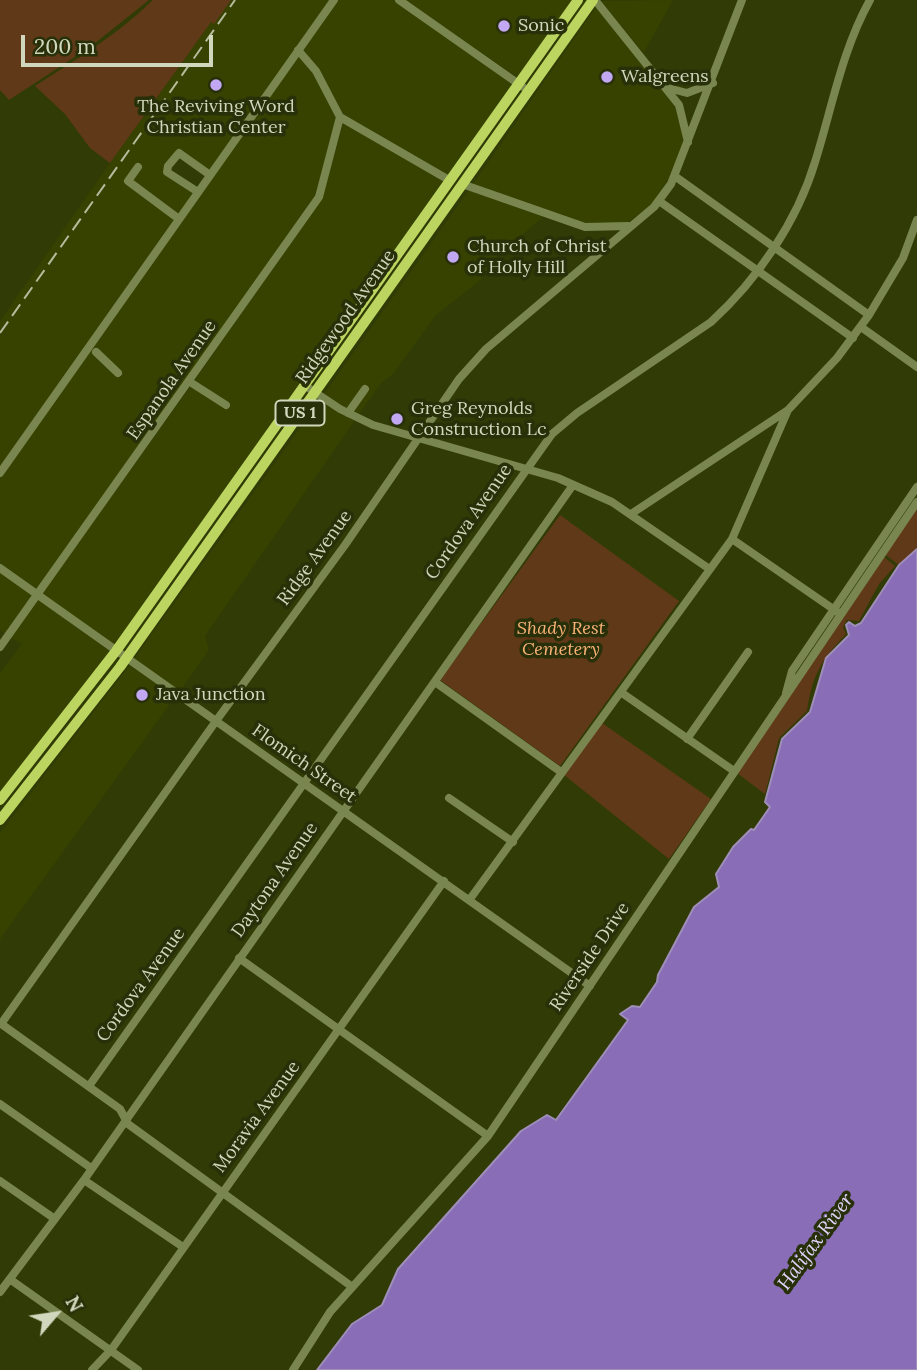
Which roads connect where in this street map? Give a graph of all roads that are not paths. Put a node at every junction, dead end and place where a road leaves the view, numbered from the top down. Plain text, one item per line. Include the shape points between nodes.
1 (334, 0) edge
2 (399, 0) edge
3 (578, 0) edge
4 (594, 0) edge
5 (743, 0) edge
6 (870, 0) edge
7 (298, 50) junction
8 (518, 83) junction
9 (713, 83) junction
10 (667, 88) junction
11 (528, 90) junction
12 (340, 117) junction
13 (689, 145) junction
14 (138, 167) dead end
15 (210, 176) junction
16 (676, 177) junction
17 (449, 180) junction
18 (463, 184) junction
19 (198, 192) junction
20 (659, 201) junction
21 (179, 219) junction
22 (917, 220) edge
23 (631, 225) junction
24 (774, 246) junction
25 (757, 270) junction
26 (869, 315) junction
27 (861, 327) junction
28 (853, 338) junction
29 (96, 352) dead end
30 (917, 367) edge
31 (118, 373) dead end
32 (190, 382) junction
33 (304, 385) junction
34 (365, 389) dead end
35 (315, 392) junction
36 (226, 405) dead end
37 (788, 410) junction
38 (348, 413) junction
39 (418, 439) junction
40 (526, 468) junction
41 (0, 473) edge
42 (573, 485) junction
43 (917, 487) edge
44 (917, 502) edge
45 (631, 514) junction
46 (732, 539) junction
47 (0, 568) edge
48 (708, 568) junction
49 (37, 594) junction
50 (838, 613) junction
51 (0, 647) edge
52 (116, 651) junction
53 (748, 652) dead end
54 (126, 658) junction
55 (435, 682) junction
56 (622, 693) junction
57 (216, 721) junction
58 (687, 739) junction
59 (734, 771) junction
60 (561, 772) junction
61 (304, 783) junction
62 (449, 799) dead end
63 (0, 800) edge
64 (343, 811) junction
65 (0, 820) edge
66 (513, 842) junction
67 (444, 881) junction
68 (470, 899) junction
69 (239, 958) junction
70 (590, 986) junction
71 (1, 1024) edge
72 (338, 1032) junction
73 (89, 1086) junction
74 (0, 1104) edge
75 (125, 1118) junction
76 (488, 1136) junction
77 (91, 1168) junction
78 (84, 1180) junction
79 (0, 1181) edge
80 (223, 1190) junction
81 (55, 1219) junction
82 (183, 1247) junction
83 (11, 1280) junction
84 (351, 1286) junction
85 (0, 1292) edge
86 (111, 1350) junction
87 (92, 1370) edge
88 (138, 1370) edge
89 (293, 1370) edge

1 - 7 street
2 - 8 street
3 - 8 main road, Ridgewood Avenue / US 1
4 - 10 street
4 - 11 main road, Ridgewood Avenue / US 1
5 - 9 street, Ridge Avenue
6 - 24 street, Cordova Avenue via 854,34 803,194
7 - 12 street via 316,71
7 - 15 street
8 - 11 street
8 - 17 main road, Ridgewood Avenue / US 1
9 - 10 street via 687,93
9 - 13 street, Ridge Avenue
10 - 13 street via 684,117
11 - 18 main road, Ridgewood Avenue / US 1
12 - 17 street
12 - 32 street, Espanola Avenue via 319,197
13 - 16 street, Ridge Avenue
14 - 21 street via 128,181
15 - 19 street
15 - 19 street via 179,153 168,166 167,173
16 - 20 street, Ridge Avenue
16 - 24 street
17 - 33 main road, Ridgewood Avenue / US 1
18 - 23 street via 584,227
18 - 35 main road, Ridgewood Avenue / US 1
19 - 21 street
20 - 23 street, Ridge Avenue
20 - 25 street
21 - 41 street
22 - 26 street via 903,258
23 - 39 street, Ridge Avenue via 486,349
24 - 25 street, Cordova Avenue
24 - 26 street
25 - 28 street
25 - 40 street, Cordova Avenue via 711,322 560,427
26 - 27 street
27 - 28 street
27 - 30 street
28 - 37 street
29 - 31 street
32 - 36 street
32 - 49 street, Espanola Avenue
33 - 35 street
33 - 52 main road, Ridgewood Avenue / US 1
34 - 38 street
35 - 38 street
35 - 54 main road, Ridgewood Avenue / US 1
37 - 45 street
37 - 46 street
38 - 39 street
39 - 40 street
39 - 57 street, Ridge Avenue
40 - 42 street
40 - 61 street, Cordova Avenue
42 - 45 street
42 - 55 street, Daytona Avenue
43 - 50 street
44 - 50 street, Riverside Drive
45 - 48 street
46 - 48 street
46 - 50 street
47 - 49 street, Flomich Street
48 - 56 street
49 - 51 street, Espanola Avenue
49 - 52 street, Flomich Street
50 - 59 street, Riverside Drive
52 - 54 street, Flomich Street
52 - 63 main road, Ridgewood Avenue / US 1
53 - 58 street
54 - 57 street, Flomich Street
54 - 65 main road, Ridgewood Avenue / US 1
55 - 60 street
55 - 64 street, Daytona Avenue
56 - 58 street
56 - 60 street
57 - 61 street, Flomich Street
57 - 71 street, Ridge Avenue
58 - 59 street
59 - 70 street, Riverside Drive
60 - 66 street
61 - 64 street, Flomich Street
61 - 73 street, Cordova Avenue
62 - 66 street
64 - 67 street, Flomich Street
64 - 69 street, Daytona Avenue
66 - 68 street
67 - 68 street, Flomich Street
67 - 72 street, Moravia Avenue
68 - 70 street, Flomich Street
69 - 72 street
69 - 75 street, Daytona Avenue
70 - 76 street, Riverside Drive
71 - 73 street
72 - 76 street
72 - 80 street, Moravia Avenue
73 - 75 street
74 - 77 street
75 - 77 street, Daytona Avenue
75 - 80 street
76 - 84 street, Riverside Drive
77 - 78 street, Daytona Avenue
78 - 81 street, Daytona Avenue
78 - 82 street
79 - 81 street
80 - 82 street, Moravia Avenue
80 - 84 street
81 - 83 street, Daytona Avenue
82 - 86 street, Moravia Avenue
83 - 85 street, Daytona Avenue
83 - 86 street
84 - 89 street, Riverside Drive
86 - 87 street, Moravia Avenue
86 - 88 street

